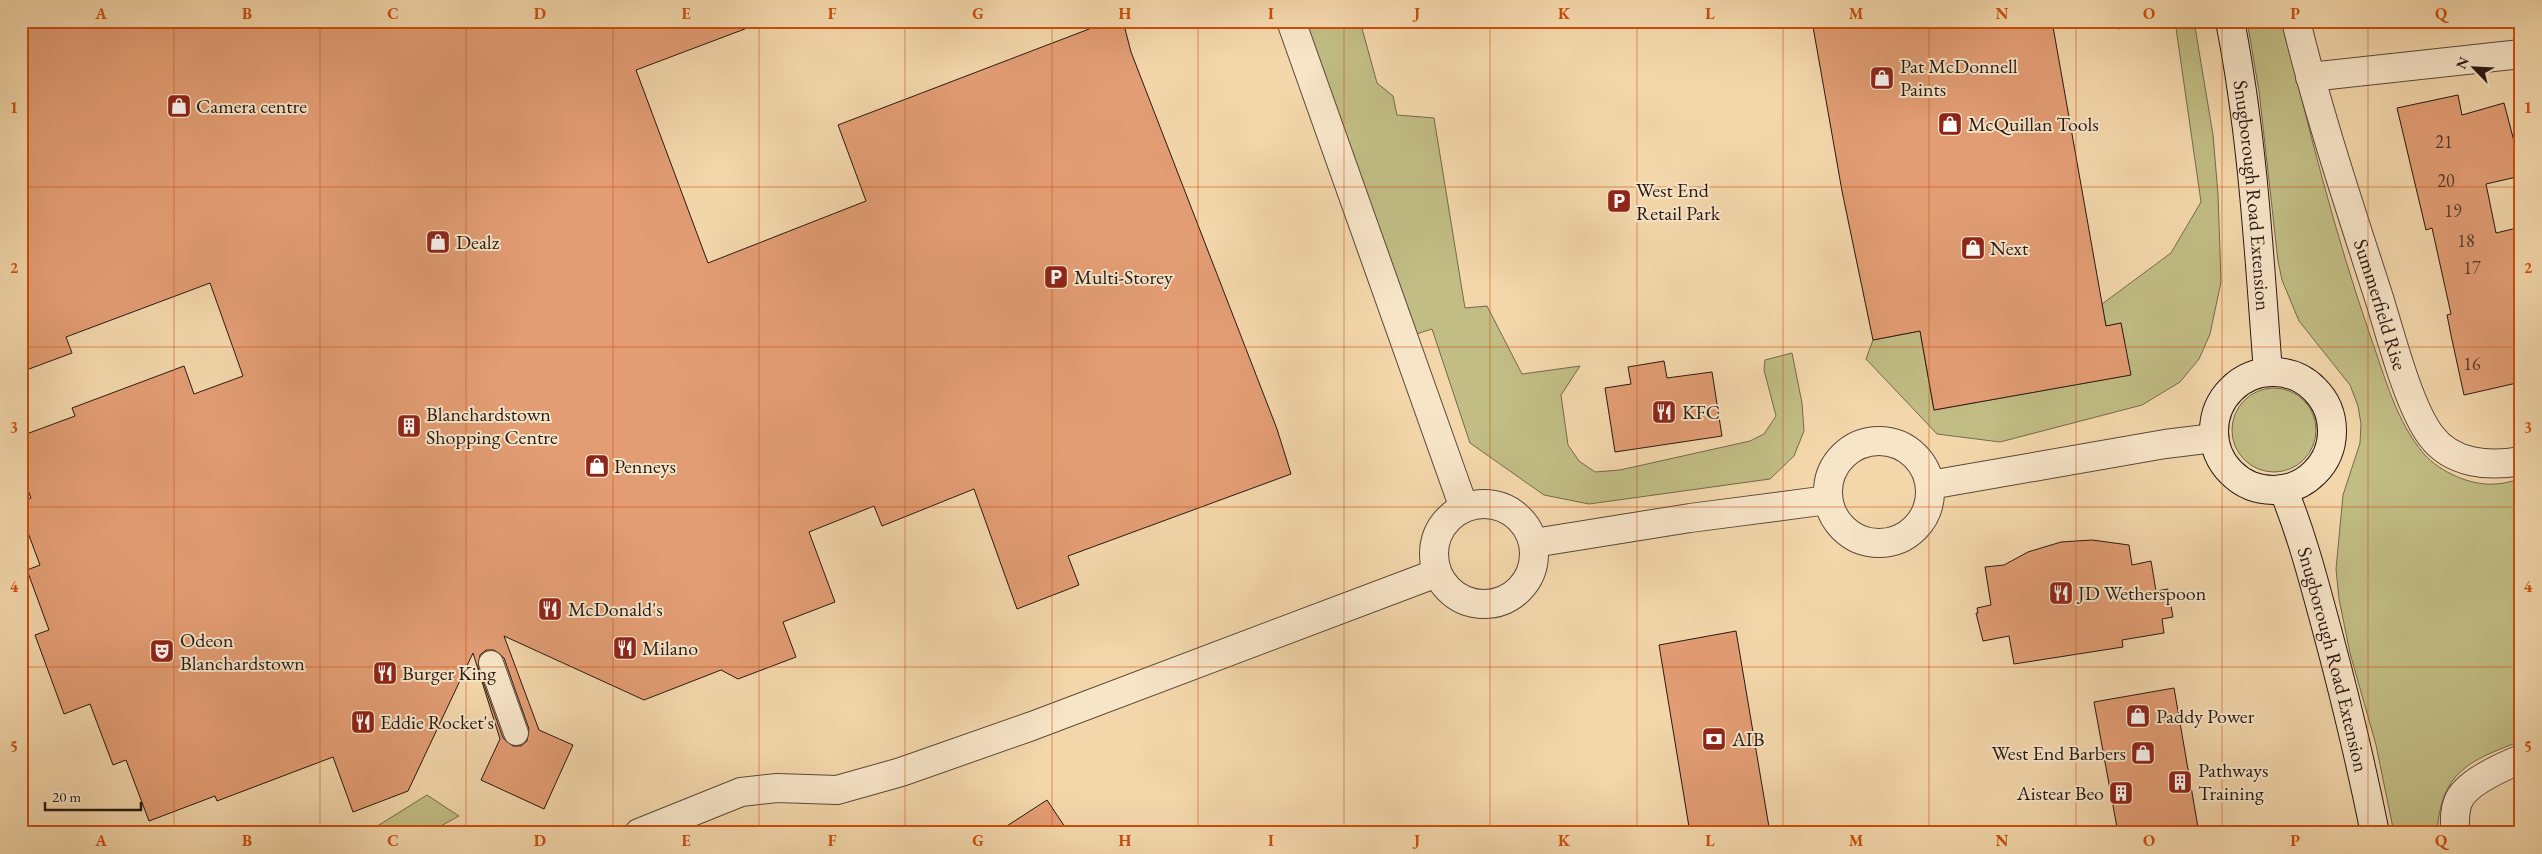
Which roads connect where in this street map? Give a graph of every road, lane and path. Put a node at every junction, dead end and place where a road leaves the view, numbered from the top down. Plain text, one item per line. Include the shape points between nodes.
1 (1291, 21) edge
2 (2230, 21) edge
3 (2296, 21) edge
4 (2521, 54) edge
5 (2310, 77) junction
6 (2268, 372) junction
7 (2214, 438) junction
8 (2521, 461) edge
9 (1930, 485) junction
10 (2283, 489) junction
11 (1828, 500) junction
12 (1464, 508) junction
13 (1534, 543) junction
14 (1437, 573) junction
15 (491, 663) dead end
16 (516, 733) dead end
17 (2521, 759) edge
18 (639, 833) edge
19 (2375, 833) edge
20 (2455, 833) edge

1 - 12 street
2 - 6 street, Snugborough Road Extension via 2242,80 2258,230
3 - 5 street, Summerfield Rise
4 - 5 street
5 - 8 street, Summerfield Rise via 2393,345 2415,405 2431,436 2449,453 2474,462 2504,464
6 - 7 street via 2249,376 2228,394 2215,419
6 - 10 street via 2288,373 2321,395 2330,413 2333,433 2328,452 2318,470 2302,482
7 - 9 street
7 - 10 street via 2220,456 2231,472 2246,483 2264,489
9 - 11 street via 1928,506 1922,521 1909,534 1882,544 1869,543 1848,534 1837,523
9 - 11 street via 1923,466 1909,450 1880,441 1864,443 1852,448 1835,464 1829,478
10 - 19 street, Snugborough Road Extension via 2298,525 2331,643
11 - 13 street
12 - 13 street via 1494,504 1507,509 1528,529
12 - 14 street via 1451,516 1435,542 1433,558
13 - 14 street via 1535,560 1530,576 1508,599 1492,605 1475,605 1459,598 1446,588
14 - 18 street via 902,772 837,790 777,788 741,792
15 - 16 street
17 - 20 street via 2465,790 2454,813

